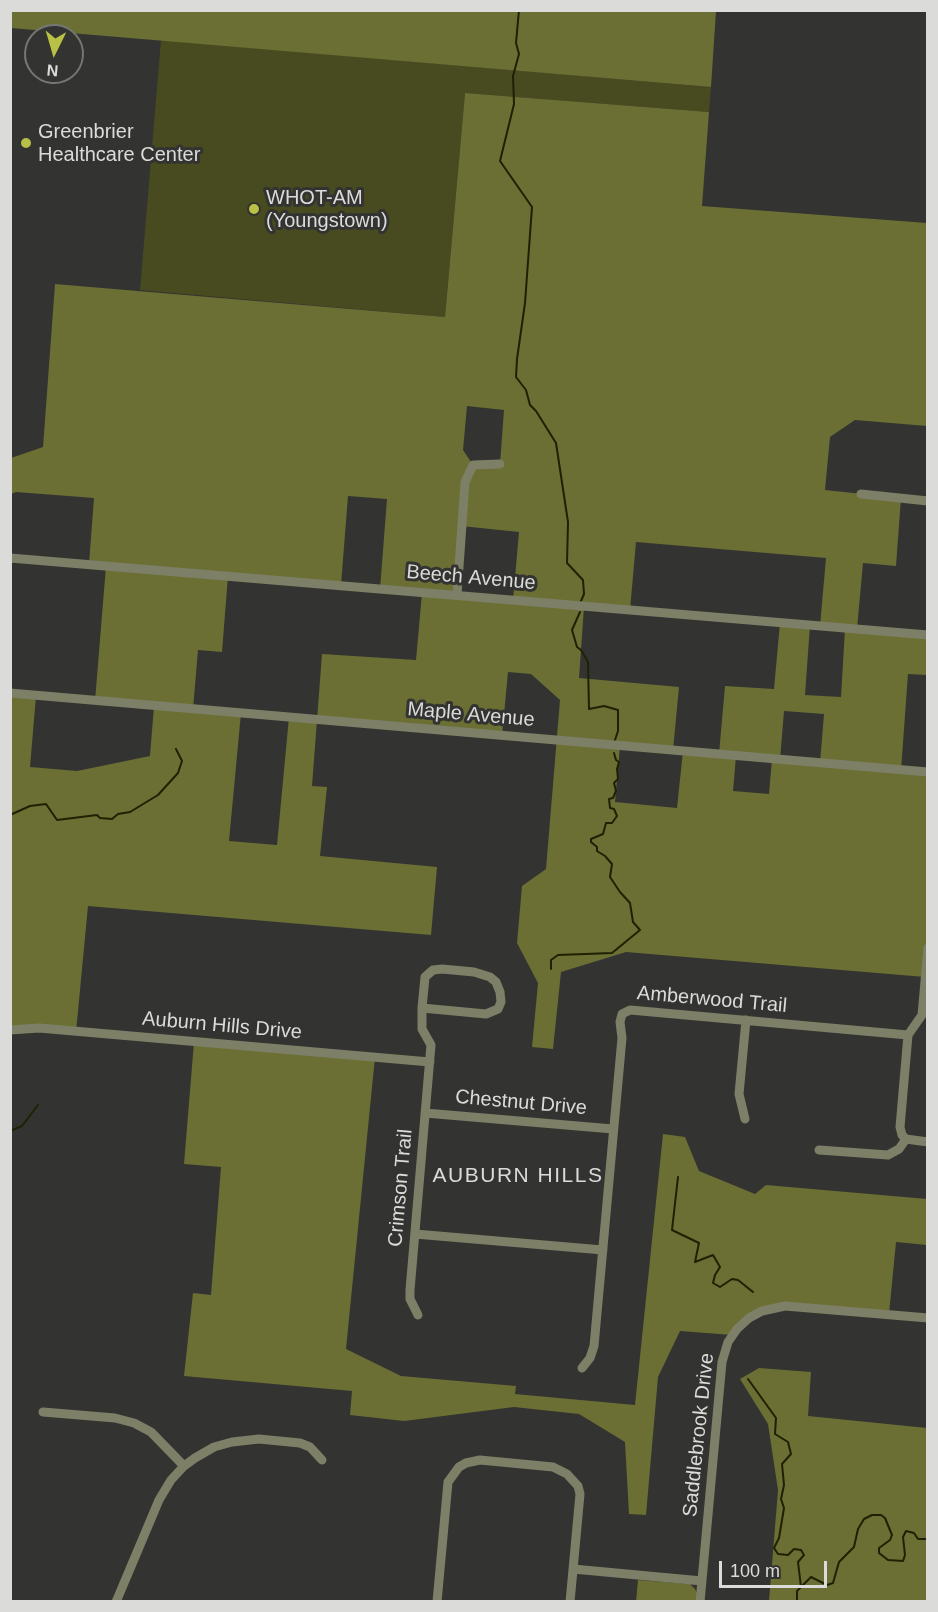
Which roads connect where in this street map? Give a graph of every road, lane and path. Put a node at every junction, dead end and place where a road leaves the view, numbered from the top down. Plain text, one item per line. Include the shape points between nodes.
1 (500, 464) dead end
2 (861, 494) dead end
3 (927, 501) edge
4 (10, 558) edge
5 (457, 595) junction
6 (927, 635) edge
7 (10, 693) edge
8 (927, 772) edge
9 (927, 948) edge
10 (422, 1008) junction
11 (746, 1020) junction
12 (10, 1030) edge
13 (908, 1035) junction
14 (430, 1062) junction
15 (425, 1113) junction
16 (745, 1119) dead end
17 (613, 1129) junction
18 (906, 1139) junction
19 (927, 1142) edge
20 (819, 1150) dead end
21 (415, 1234) junction
22 (603, 1250) junction
23 (418, 1314) dead end
24 (927, 1318) edge
25 (582, 1368) dead end
26 (43, 1412) dead end
27 (322, 1460) dead end
28 (184, 1466) junction
29 (573, 1569) junction
30 (702, 1581) junction
31 (116, 1602) edge
32 (436, 1602) edge
33 (570, 1602) edge
34 (700, 1602) edge

1 - 5 street via 473,465 465,482
2 - 3 street
4 - 5 street, Beech Avenue
5 - 6 street, Beech Avenue
7 - 8 street, Maple Avenue
9 - 13 street via 923,1011
10 - 10 street, Crimson Trail via 425,977 433,970 484,974 496,982 500,992 499,1007 490,1014
10 - 14 street, Crimson Trail via 422,1029 431,1046
11 - 13 street, Amberwood Trail
11 - 16 street via 739,1094
11 - 17 street, Amberwood Trail via 625,1012 620,1018 622,1038
12 - 14 street, Auburn Hills Drive via 39,1029
13 - 18 street via 900,1127
14 - 15 street, Crimson Trail
15 - 17 street, Chestnut Drive
15 - 21 street, Crimson Trail
17 - 22 street, Amberwood Trail
18 - 19 street
18 - 20 street via 888,1155
21 - 22 street
21 - 23 street, Crimson Trail via 410,1299
22 - 25 street, Amberwood Trail via 594,1346
24 - 30 street, Saddlebrook Drive via 785,1306 755,1314 737,1329 722,1362
26 - 28 street via 134,1423 151,1432
27 - 28 street via 300,1443 250,1439 214,1447
28 - 31 street via 159,1500
29 - 30 street
29 - 32 street via 580,1494 574,1481 553,1467 471,1461 459,1467 448,1482
29 - 33 street
30 - 34 street, Saddlebrook Drive

